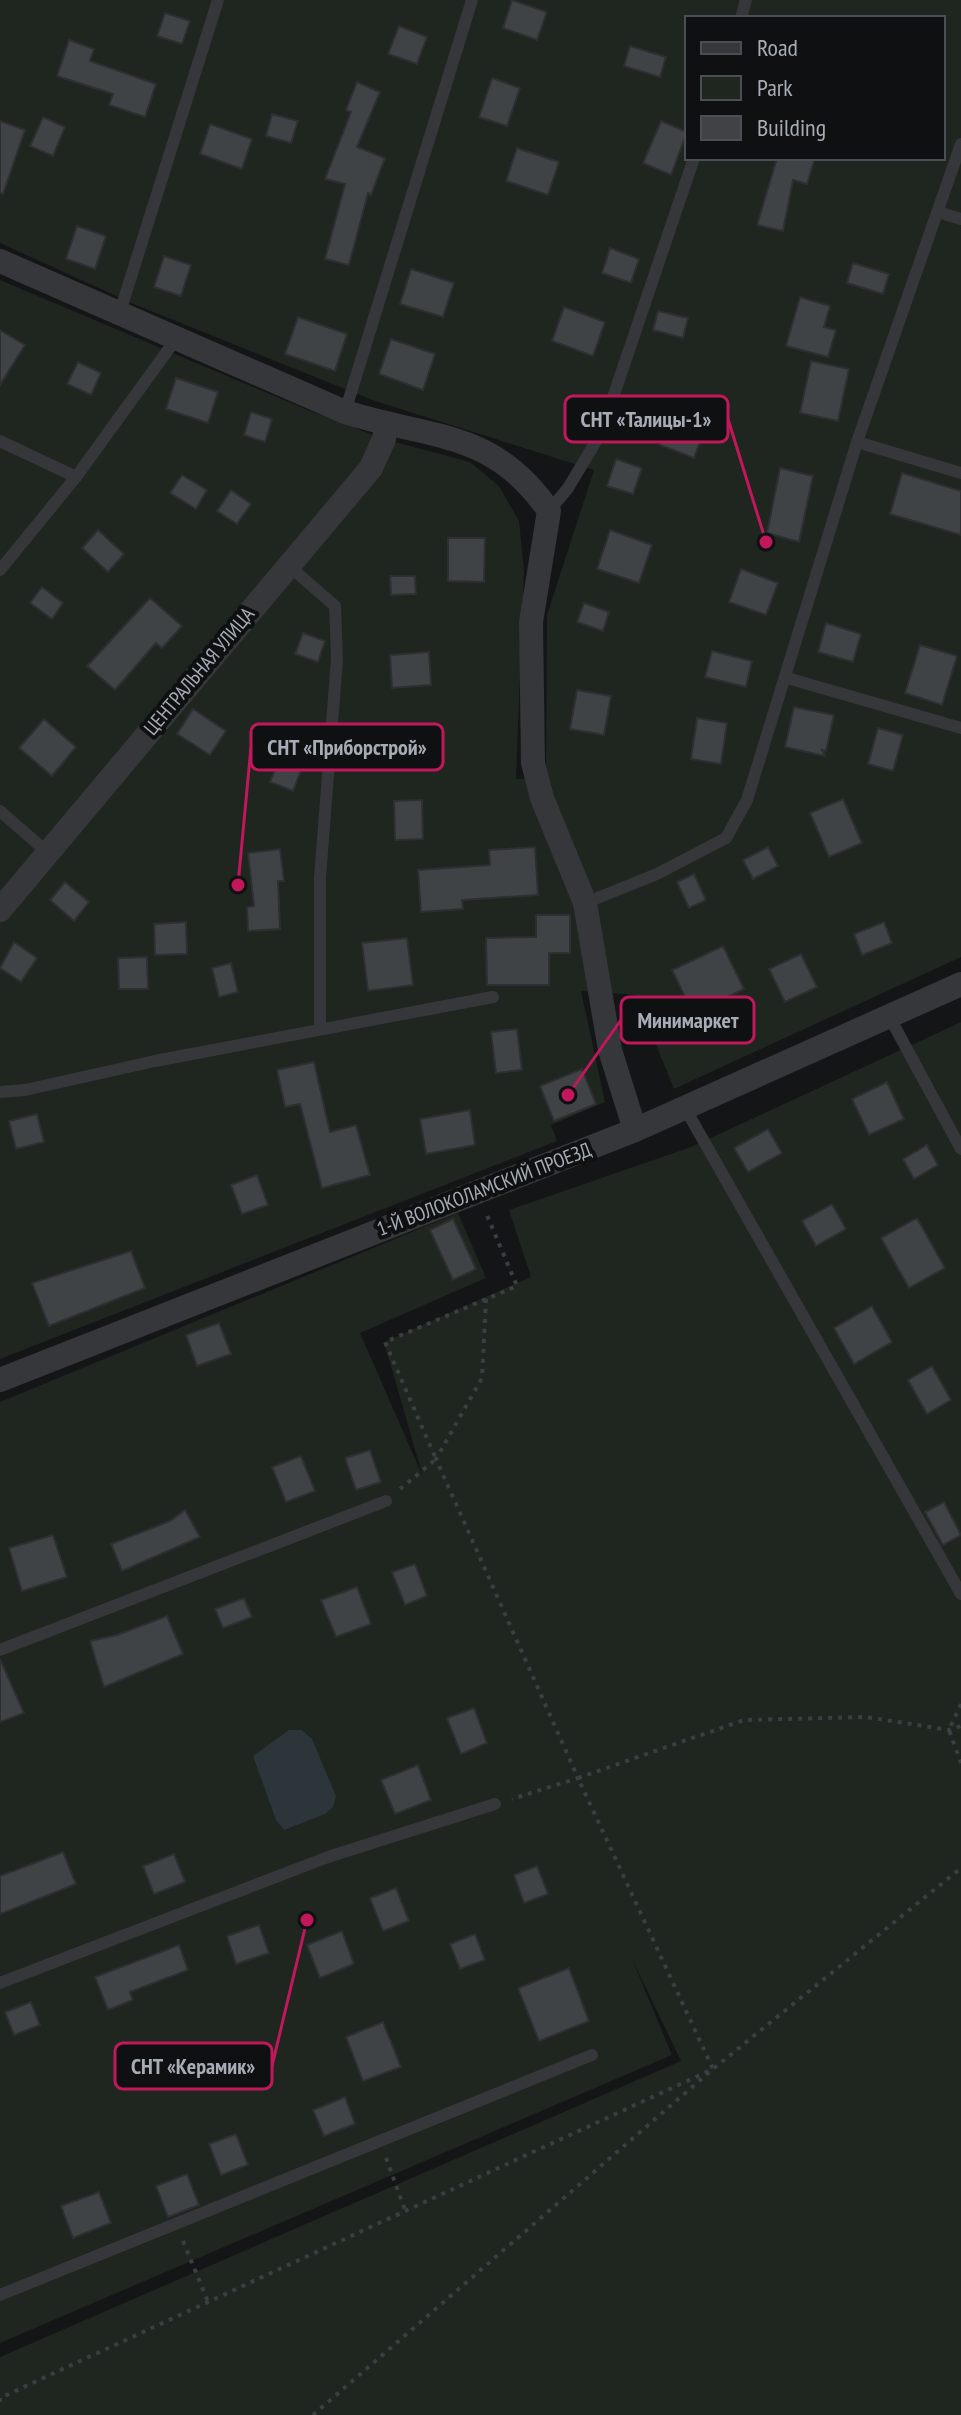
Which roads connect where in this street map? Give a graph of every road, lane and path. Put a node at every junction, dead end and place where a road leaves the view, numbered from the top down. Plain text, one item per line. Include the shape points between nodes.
1 (218, 0) edge
2 (472, 0) edge
3 (961, 144) edge
4 (693, 160) edge
5 (938, 212) junction
6 (961, 219) edge
7 (0, 261) edge
8 (119, 315) junction
9 (176, 339) junction
10 (345, 412) junction
11 (386, 425) junction
12 (0, 441) edge
13 (857, 442) junction
14 (961, 473) edge
15 (76, 477) junction
16 (549, 511) junction
17 (288, 565) junction
18 (0, 570) edge
19 (787, 678) junction
20 (961, 728) edge
21 (0, 811) edge
22 (47, 852) junction
23 (585, 903) junction
24 (0, 910) edge
25 (961, 984) edge
26 (493, 997) dead end
27 (890, 1018) junction
28 (320, 1029) junction
29 (0, 1092) edge
30 (685, 1108) junction
31 (635, 1130) junction
32 (961, 1149) edge
33 (477, 1191) junction
34 (486, 1299) junction
35 (0, 1380) edge
36 (436, 1459) junction
37 (386, 1501) joint
38 (961, 1594) edge
39 (0, 1650) edge
40 (961, 1704) edge
41 (961, 1726) edge
42 (949, 1730) junction
43 (961, 1763) edge
44 (578, 1778) junction
45 (495, 1804) joint
46 (961, 1868) edge
47 (0, 1983) edge
48 (592, 2055) dead end
49 (713, 2069) junction
50 (380, 2141) junction
51 (405, 2211) junction
52 (176, 2224) junction
53 (0, 2295) edge
54 (208, 2302) junction
55 (0, 2399) edge
56 (313, 2415) edge

1 - 8 lane
2 - 10 lane
3 - 5 lane
4 - 16 lane via 601,433
5 - 6 lane
5 - 13 lane
7 - 8 street
8 - 9 street
9 - 10 street
9 - 15 lane
10 - 11 street
11 - 16 street via 445,436 493,453 529,482
11 - 17 street, ЦЕНТРАЛЬНАЯ УЛИЦА via 371,468
12 - 15 lane
13 - 14 lane
13 - 19 lane
15 - 18 lane
16 - 23 street via 531,622 533,763
17 - 22 street, ЦЕНТРАЛЬНАЯ УЛИЦА
17 - 28 lane via 335,606 337,659 320,878
19 - 20 lane
19 - 23 lane via 747,800 726,838
21 - 22 lane
22 - 24 street, ЦЕНТРАЛЬНАЯ УЛИЦА
23 - 31 street via 610,1050
25 - 27 street, 1-Й ВОЛОКОЛАМСКИЙ ПРОЕЗД
26 - 28 lane
27 - 30 street, 1-Й ВОЛОКОЛАМСКИЙ ПРОЕЗД
27 - 32 lane
28 - 29 lane
30 - 31 street, 1-Й ВОЛОКОЛАМСКИЙ ПРОЕЗД
30 - 38 lane
31 - 33 street, 1-Й ВОЛОКОЛАМСКИЙ ПРОЕЗД
33 - 34 path via 517,1286
33 - 35 street, 1-Й ВОЛОКОЛАМСКИЙ ПРОЕЗД
34 - 36 path via 482,1378
34 - 36 path via 385,1342
36 - 37 path
36 - 44 path
37 - 39 lane
40 - 42 path
41 - 42 path
42 - 43 path
42 - 44 path via 866,1717 744,1720
44 - 45 path
44 - 49 path
45 - 47 lane via 328,1857
46 - 49 path
48 - 50 lane
49 - 51 path
49 - 56 path
50 - 51 path
50 - 52 lane
51 - 54 path
52 - 53 lane
52 - 54 path
54 - 55 path

